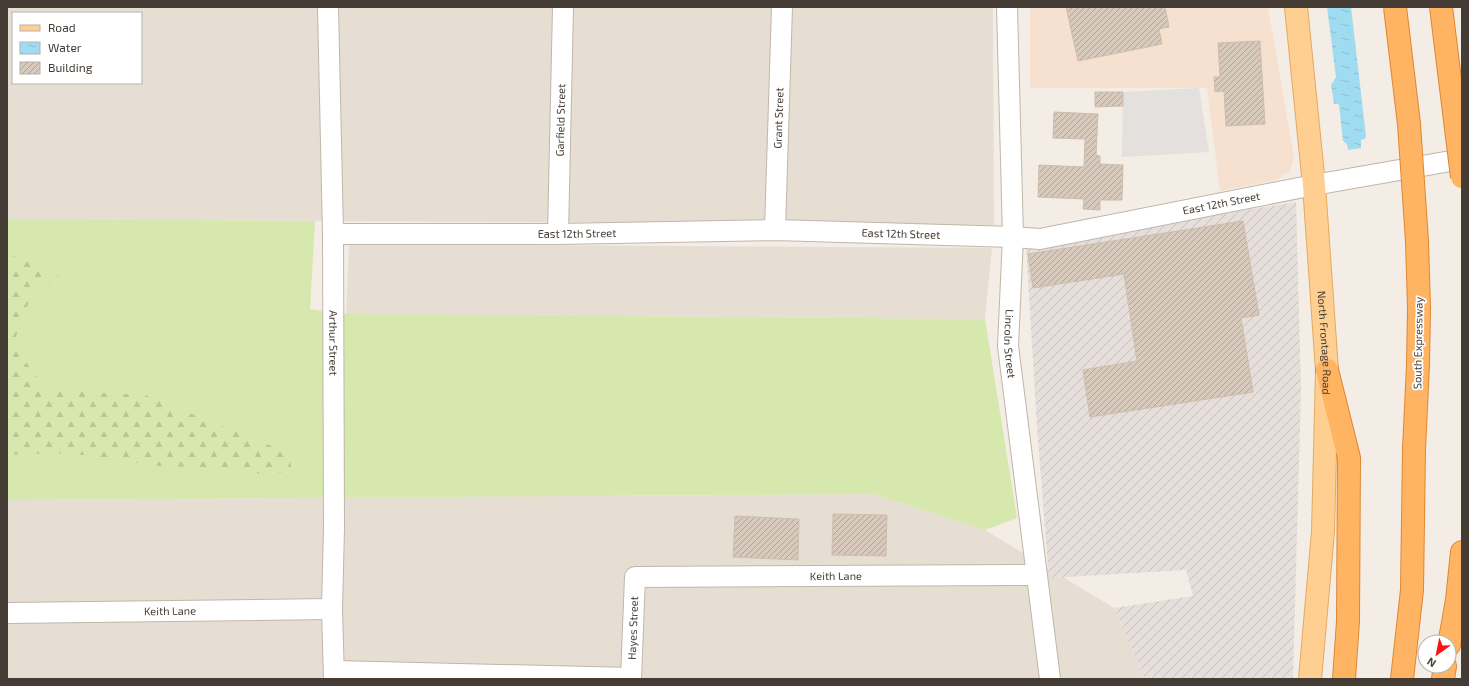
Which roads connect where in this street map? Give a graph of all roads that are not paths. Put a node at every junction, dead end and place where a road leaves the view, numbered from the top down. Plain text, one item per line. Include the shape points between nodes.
1 (328, 7) edge
2 (562, 7) edge
3 (782, 7) edge
4 (1007, 7) edge
5 (1296, 7) edge
6 (1395, 7) edge
7 (1441, 7) edge
8 (1462, 159) edge
9 (1462, 177) edge
10 (1314, 185) junction
11 (775, 230) junction
12 (333, 234) junction
13 (558, 234) junction
14 (1013, 237) junction
15 (1327, 370) junction
16 (1462, 552) edge
17 (1036, 575) junction
18 (635, 577) joint
19 (332, 609) junction
20 (7, 613) edge
21 (1451, 634) edge
22 (334, 675) edge
23 (631, 679) edge
24 (1050, 679) edge
25 (1310, 679) edge
26 (1344, 679) edge
27 (1402, 679) edge

1 - 12 street, Arthur Street
2 - 13 street, Garfield Street
3 - 11 street, Grant Street
4 - 14 street, Lincoln Street
5 - 10 main road, North Frontage Road
6 - 27 highway, South Expressway, bridge via 1409,124 1419,308 1412,590
7 - 9 highway, bridge
8 - 10 street, East 12th Street
10 - 14 street, East 12th Street via 1040,239
10 - 15 main road, North Frontage Road
11 - 13 street, East 12th Street
11 - 14 street, East 12th Street
12 - 13 street, East 12th Street
12 - 19 street, Arthur Street
14 - 17 street, Lincoln Street via 1008,346
15 - 25 main road, North Frontage Road via 1323,532
15 - 26 highway via 1349,458 1348,621
16 - 21 highway
17 - 18 street, Keith Lane
17 - 24 street, Lincoln Street
18 - 23 street, Hayes Street
19 - 20 street, Keith Lane
19 - 22 street, Arthur Street
22 - 23 street

